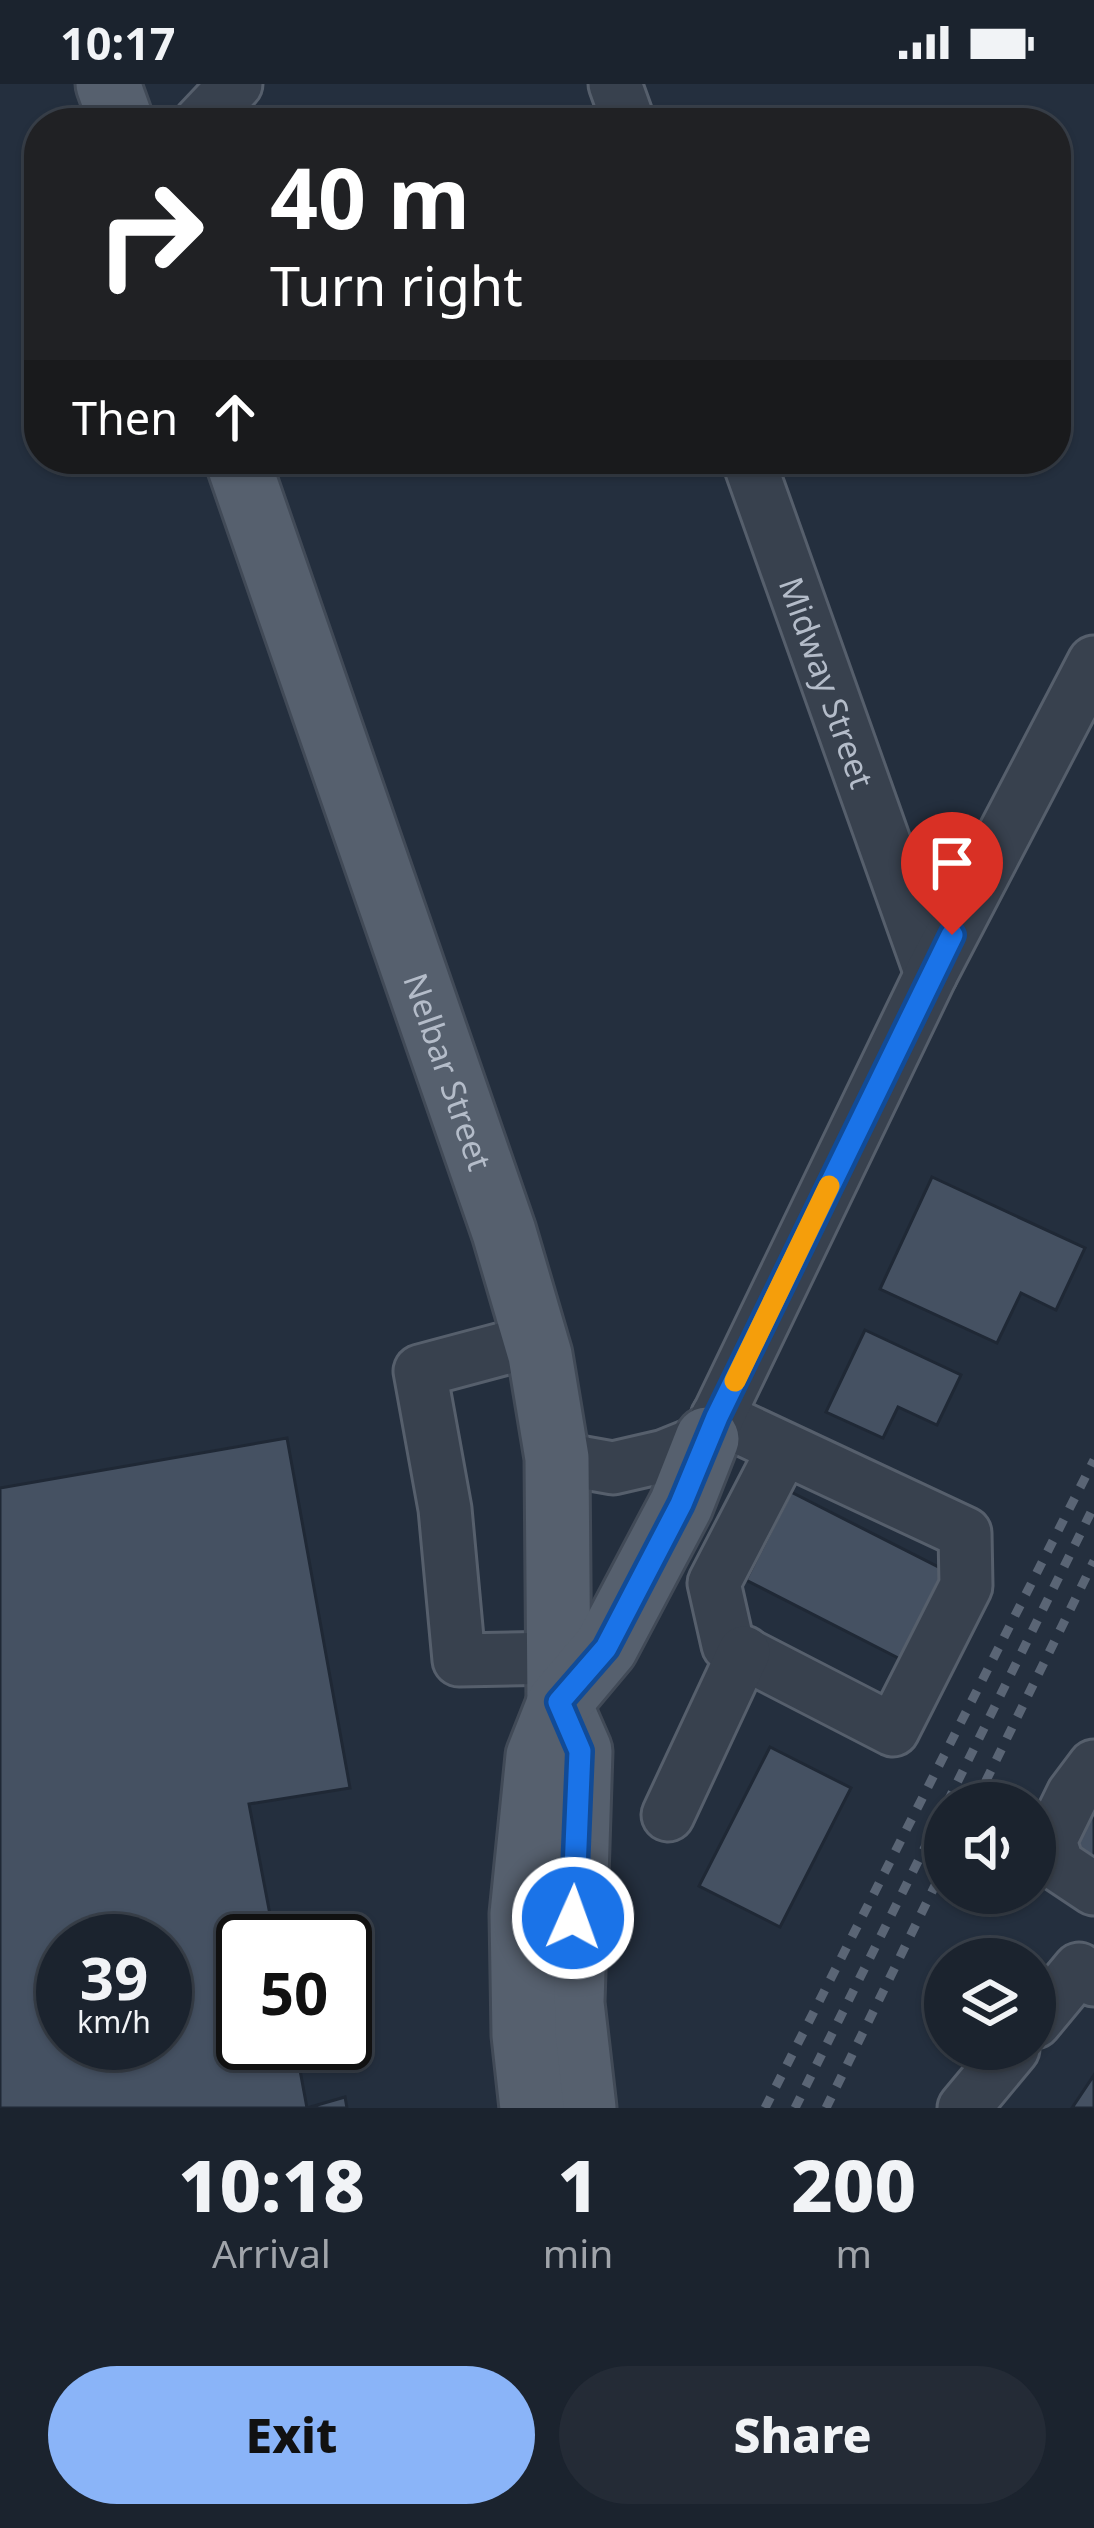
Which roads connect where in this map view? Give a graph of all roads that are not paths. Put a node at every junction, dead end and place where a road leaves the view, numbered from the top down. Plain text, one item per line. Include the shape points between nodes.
1 (236, 84) edge
2 (213, 108) edge
3 (242, 474) edge
4 (753, 474) edge
5 (1094, 662) edge
6 (931, 974) junction
7 (536, 1340) junction
8 (712, 1428) junction
9 (783, 1450) junction
10 (557, 1458) junction
11 (744, 1652) junction
12 (559, 1680) junction
13 (1094, 1766) edge
14 (668, 1815) dead end
15 (1094, 1889) edge
16 (1094, 1981) edge
17 (1056, 1997) edge
18 (996, 2070) edge
19 (532, 2108) edge
20 (584, 2108) edge
21 (964, 2108) edge

1 - 2 street
3 - 7 main road, Nelbar Street
4 - 6 street, Midway Street
5 - 6 street
6 - 8 street
7 - 10 main road, Nelbar Street
7 - 12 street via 420,1371 445,1509 459,1660
8 - 9 street
8 - 10 street via 665,1456 613,1468
8 - 12 main road via 606,1648
9 - 11 street via 715,1583 728,1645
9 - 11 street via 965,1533 966,1586 892,1730
10 - 12 main road, Nelbar Street
11 - 14 street
12 - 19 main road via 538,1756 522,1914
12 - 20 main road via 580,1751 572,2003
13 - 15 street via 1050,1841 1058,1865
16 - 17 street via 1079,1970
18 - 21 street

